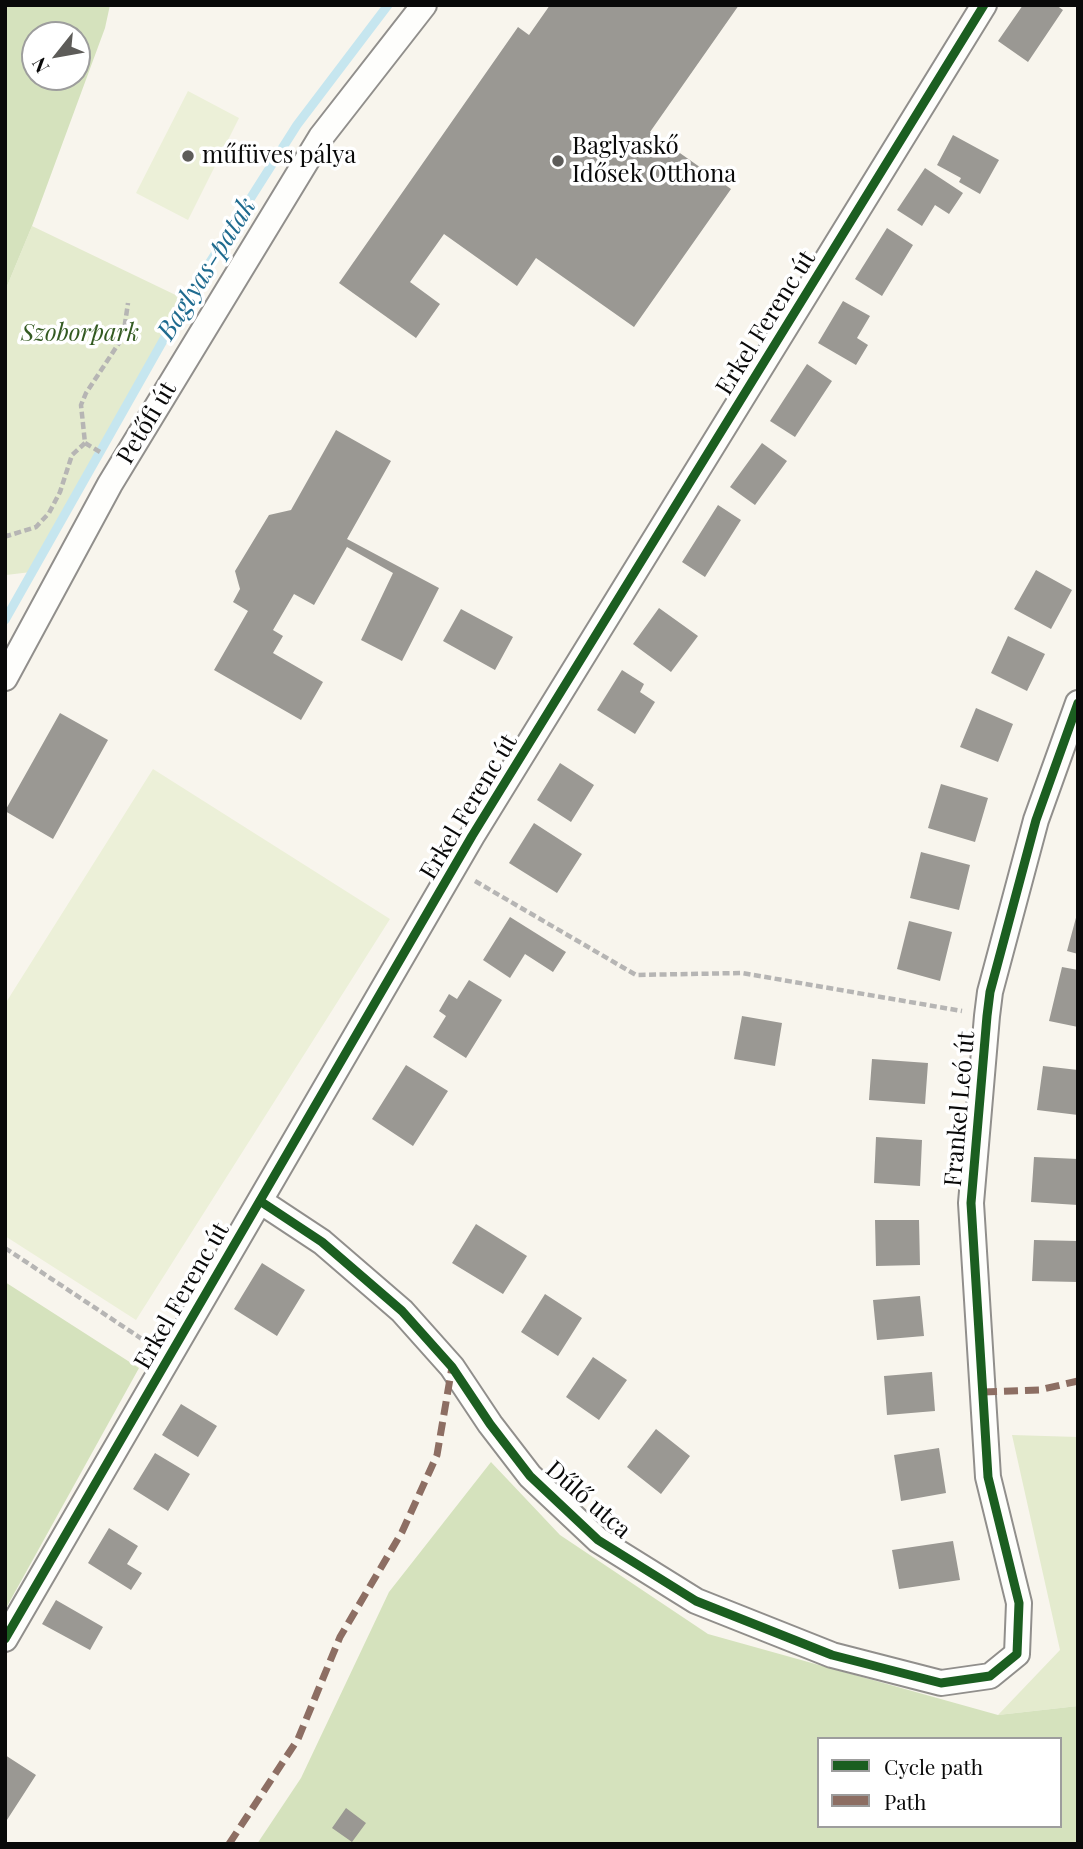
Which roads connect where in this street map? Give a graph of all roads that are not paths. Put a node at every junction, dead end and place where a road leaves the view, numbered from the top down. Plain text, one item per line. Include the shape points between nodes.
1 (424, 5) edge
2 (984, 5) edge
3 (5, 678) edge
4 (1078, 703) edge
5 (260, 1202) junction
6 (5, 1639) edge
7 (1017, 1654) joint

1 - 3 street, Petőfi út via 321,137 110,484
2 - 5 street, Erkel Ferenc út via 453,869
4 - 7 street, Frankel Leó út via 1036,820 990,992 971,1203 988,1477 1020,1603
5 - 6 street, Erkel Ferenc út
5 - 7 street, Dűlő utca via 322,1242 402,1311 452,1367 530,1476 598,1540 696,1601 832,1655 941,1684 990,1676

